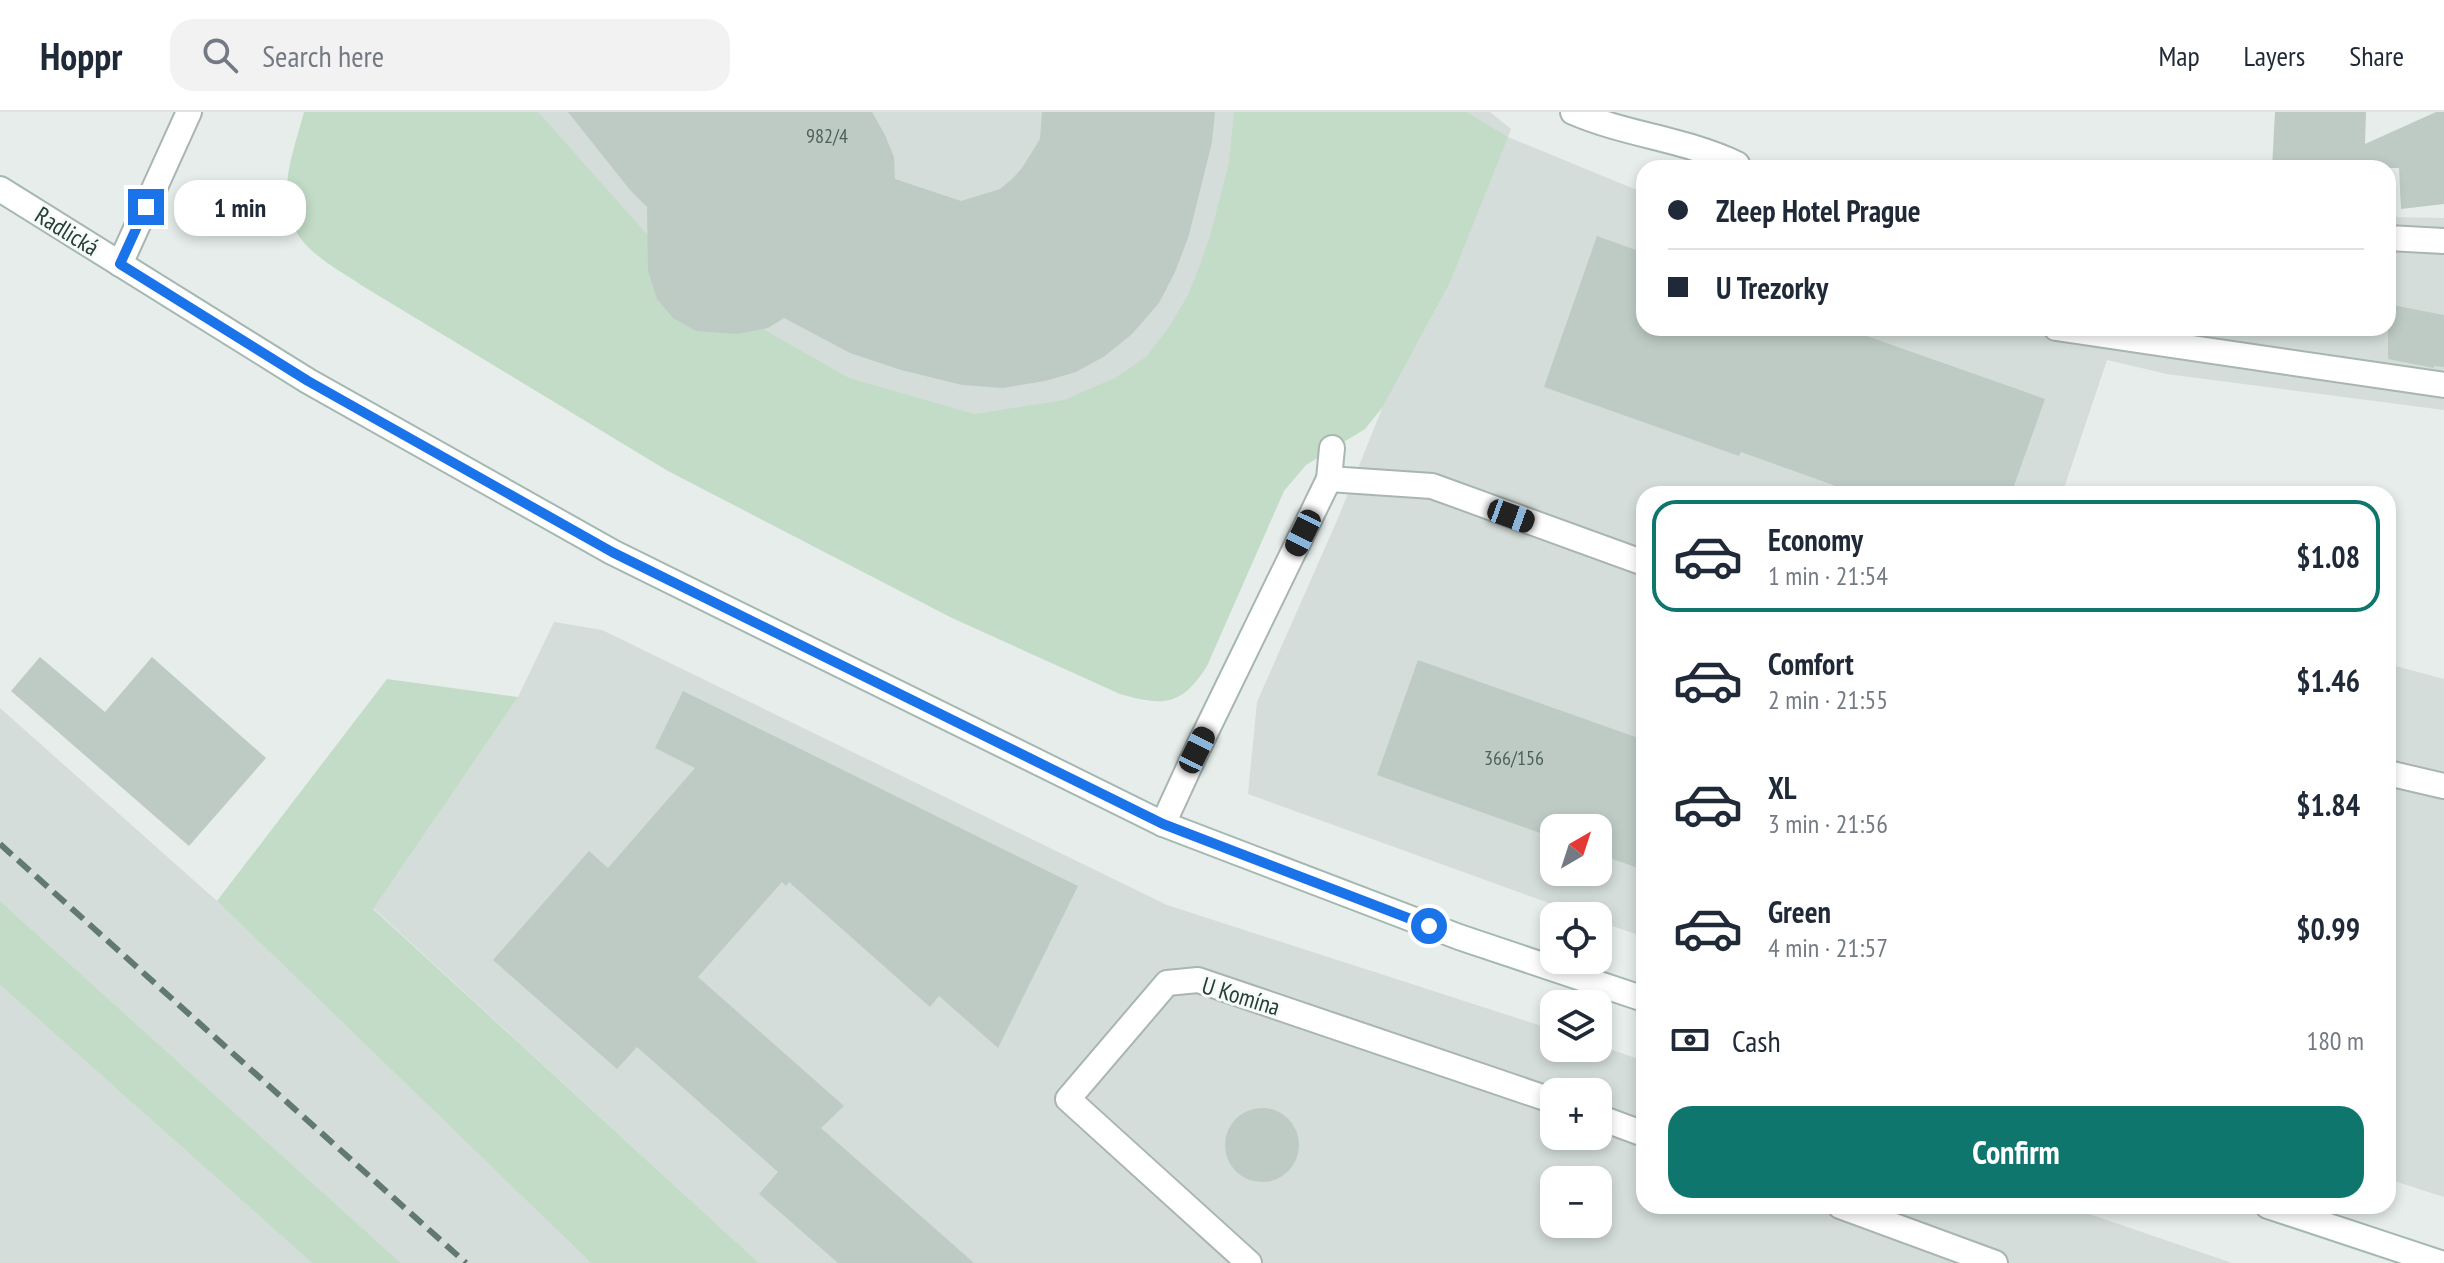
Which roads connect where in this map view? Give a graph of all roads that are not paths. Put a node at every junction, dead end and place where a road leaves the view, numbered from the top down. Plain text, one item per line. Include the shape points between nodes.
1 (189, 112) edge
2 (1573, 112) edge
3 (1729, 160) edge
4 (0, 189) edge
5 (2396, 238) edge
6 (2444, 241) edge
7 (120, 264) junction
8 (2110, 336) edge
9 (2444, 385) edge
10 (1332, 448) dead end
11 (1329, 479) junction
12 (1636, 560) edge
13 (2396, 775) edge
14 (2444, 786) edge
15 (1163, 824) junction
16 (1636, 996) edge
17 (1540, 1096) edge
18 (1612, 1122) edge
19 (1636, 1131) edge
20 (1862, 1214) edge
21 (2292, 1214) edge
22 (1249, 1263) edge
23 (1995, 1263) edge
24 (2440, 1263) edge

1 - 7 main road
2 - 3 main road
4 - 7 main road, Radlická
5 - 6 main road
7 - 15 main road, Radlická via 308,381 612,552
8 - 9 main road
10 - 11 main road
11 - 12 main road via 1432,486
11 - 15 main road
13 - 14 main road
15 - 16 main road, Radlická via 1459,937
17 - 22 main road, U Komína via 1198,980 1167,983 1068,1099
18 - 19 main road
20 - 23 main road
21 - 24 main road

